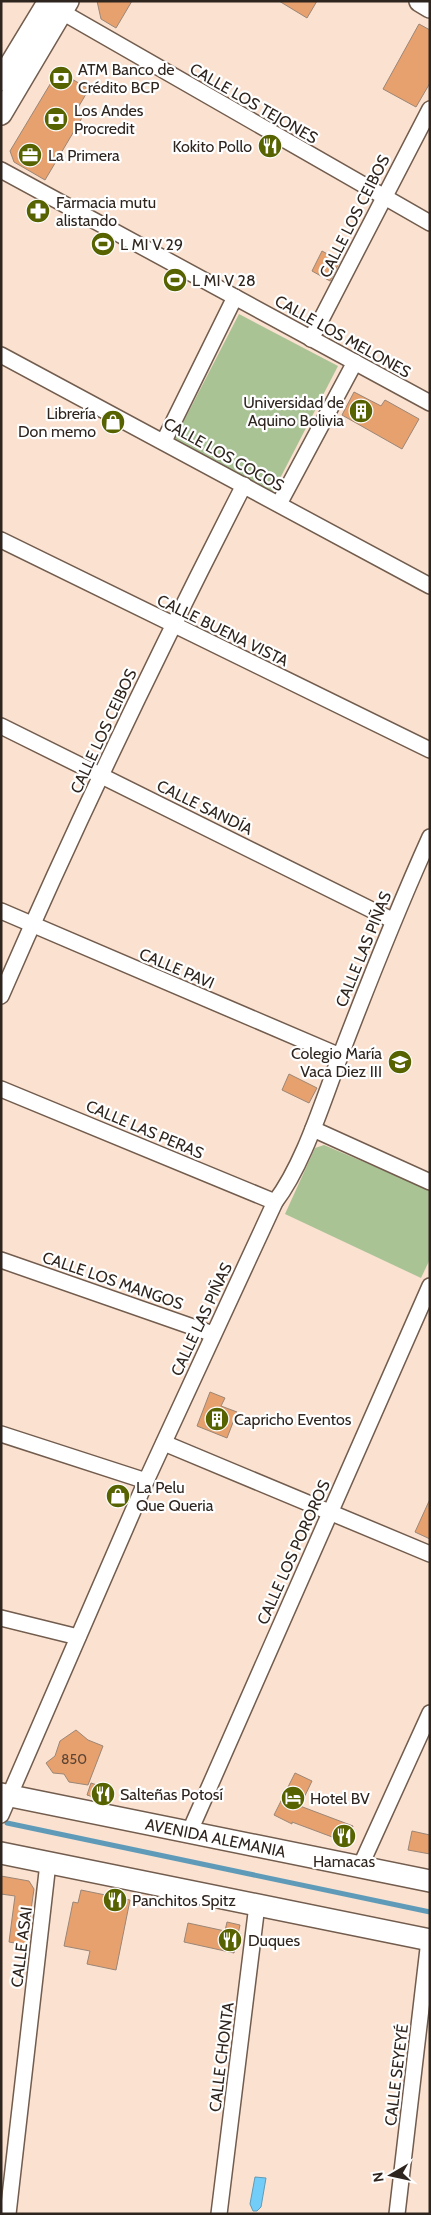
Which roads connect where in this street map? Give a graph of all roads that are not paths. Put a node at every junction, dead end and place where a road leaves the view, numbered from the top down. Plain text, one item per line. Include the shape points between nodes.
1 (420, 1) edge
2 (60, 5) edge
3 (430, 7) edge
4 (1, 80) edge
5 (430, 109) edge
6 (1, 114) edge
7 (1, 170) edge
8 (383, 197) junction
9 (430, 223) edge
10 (235, 297) junction
11 (311, 339) junction
12 (1, 355) edge
13 (355, 362) junction
14 (430, 404) edge
15 (164, 441) junction
16 (244, 485) junction
17 (279, 504) junction
18 (1, 540) edge
19 (430, 586) edge
20 (173, 625) junction
21 (1, 726) edge
22 (430, 750) edge
23 (100, 776) junction
24 (430, 837) edge
25 (1, 912) edge
26 (392, 920) junction
27 (32, 925) junction
28 (1, 996) edge
29 (340, 1056) junction
30 (1, 1089) edge
31 (313, 1129) junction
32 (430, 1182) edge
33 (275, 1202) junction
34 (1, 1260) edge
35 (430, 1286) edge
36 (213, 1334) junction
37 (1, 1434) edge
38 (164, 1443) junction
39 (146, 1481) junction
40 (330, 1512) junction
41 (430, 1554) edge
42 (1, 1618) edge
43 (78, 1637) junction
44 (430, 1713) edge
45 (4, 1802) edge
46 (189, 1832) junction
47 (1, 1853) edge
48 (48, 1862) junction
49 (360, 1867) junction
50 (430, 1882) edge
51 (257, 1905) junction
52 (430, 1940) edge
53 (8, 2214) edge
54 (219, 2214) edge
55 (397, 2214) edge

1 - 3 main road
2 - 4 main road
2 - 6 main road
2 - 8 street, CALLE LOS TEJONES
5 - 8 street, CALLE LOS CEIBOS
7 - 10 street, CALLE LOS MELONES
8 - 9 street, CALLE LOS TEJONES
8 - 11 street, CALLE LOS CEIBOS
10 - 11 street, CALLE LOS MELONES
10 - 15 street
11 - 13 street, CALLE LOS MELONES
12 - 15 street, CALLE LOS COCOS
13 - 14 street, CALLE LOS MELONES
13 - 17 street
15 - 16 street, CALLE LOS COCOS
16 - 17 street, CALLE LOS COCOS
16 - 20 street, CALLE LOS CEIBOS
17 - 19 street, CALLE LOS COCOS
18 - 20 street, CALLE BUENA VISTA
20 - 22 street, CALLE BUENA VISTA
20 - 23 street, CALLE LOS CEIBOS
21 - 23 street, CALLE SANDÍA
23 - 26 street, CALLE SANDÍA
23 - 27 street, CALLE LOS CEIBOS
24 - 26 street, CALLE LAS PIÑAS
25 - 27 street, CALLE PAVI
26 - 29 street, CALLE LAS PIÑAS
27 - 28 street, CALLE LOS CEIBOS
27 - 29 street, CALLE PAVI
29 - 31 street, CALLE LAS PIÑAS
30 - 33 street, CALLE LAS PERAS
31 - 32 street
31 - 33 street, CALLE LAS PIÑAS
33 - 36 street, CALLE LAS PIÑAS
34 - 36 street, CALLE LOS MANGOS
35 - 40 street, CALLE LOS POROROS
36 - 38 street, CALLE LAS PIÑAS
37 - 39 street
38 - 39 street, CALLE LAS PIÑAS
38 - 40 street
39 - 43 street, CALLE LAS PIÑAS
40 - 41 street
40 - 46 street, CALLE LOS POROROS
42 - 43 street
43 - 45 street, CALLE LAS PIÑAS
44 - 49 street
45 - 46 main road, AVENIDA ALEMANIA
46 - 49 main road, AVENIDA ALEMANIA
47 - 48 main road
48 - 51 main road
48 - 53 street, CALLE ASAI
49 - 50 main road, AVENIDA ALEMANIA
51 - 52 main road
51 - 54 street, CALLE CHONTA
52 - 55 street, CALLE SEYEYÉ

